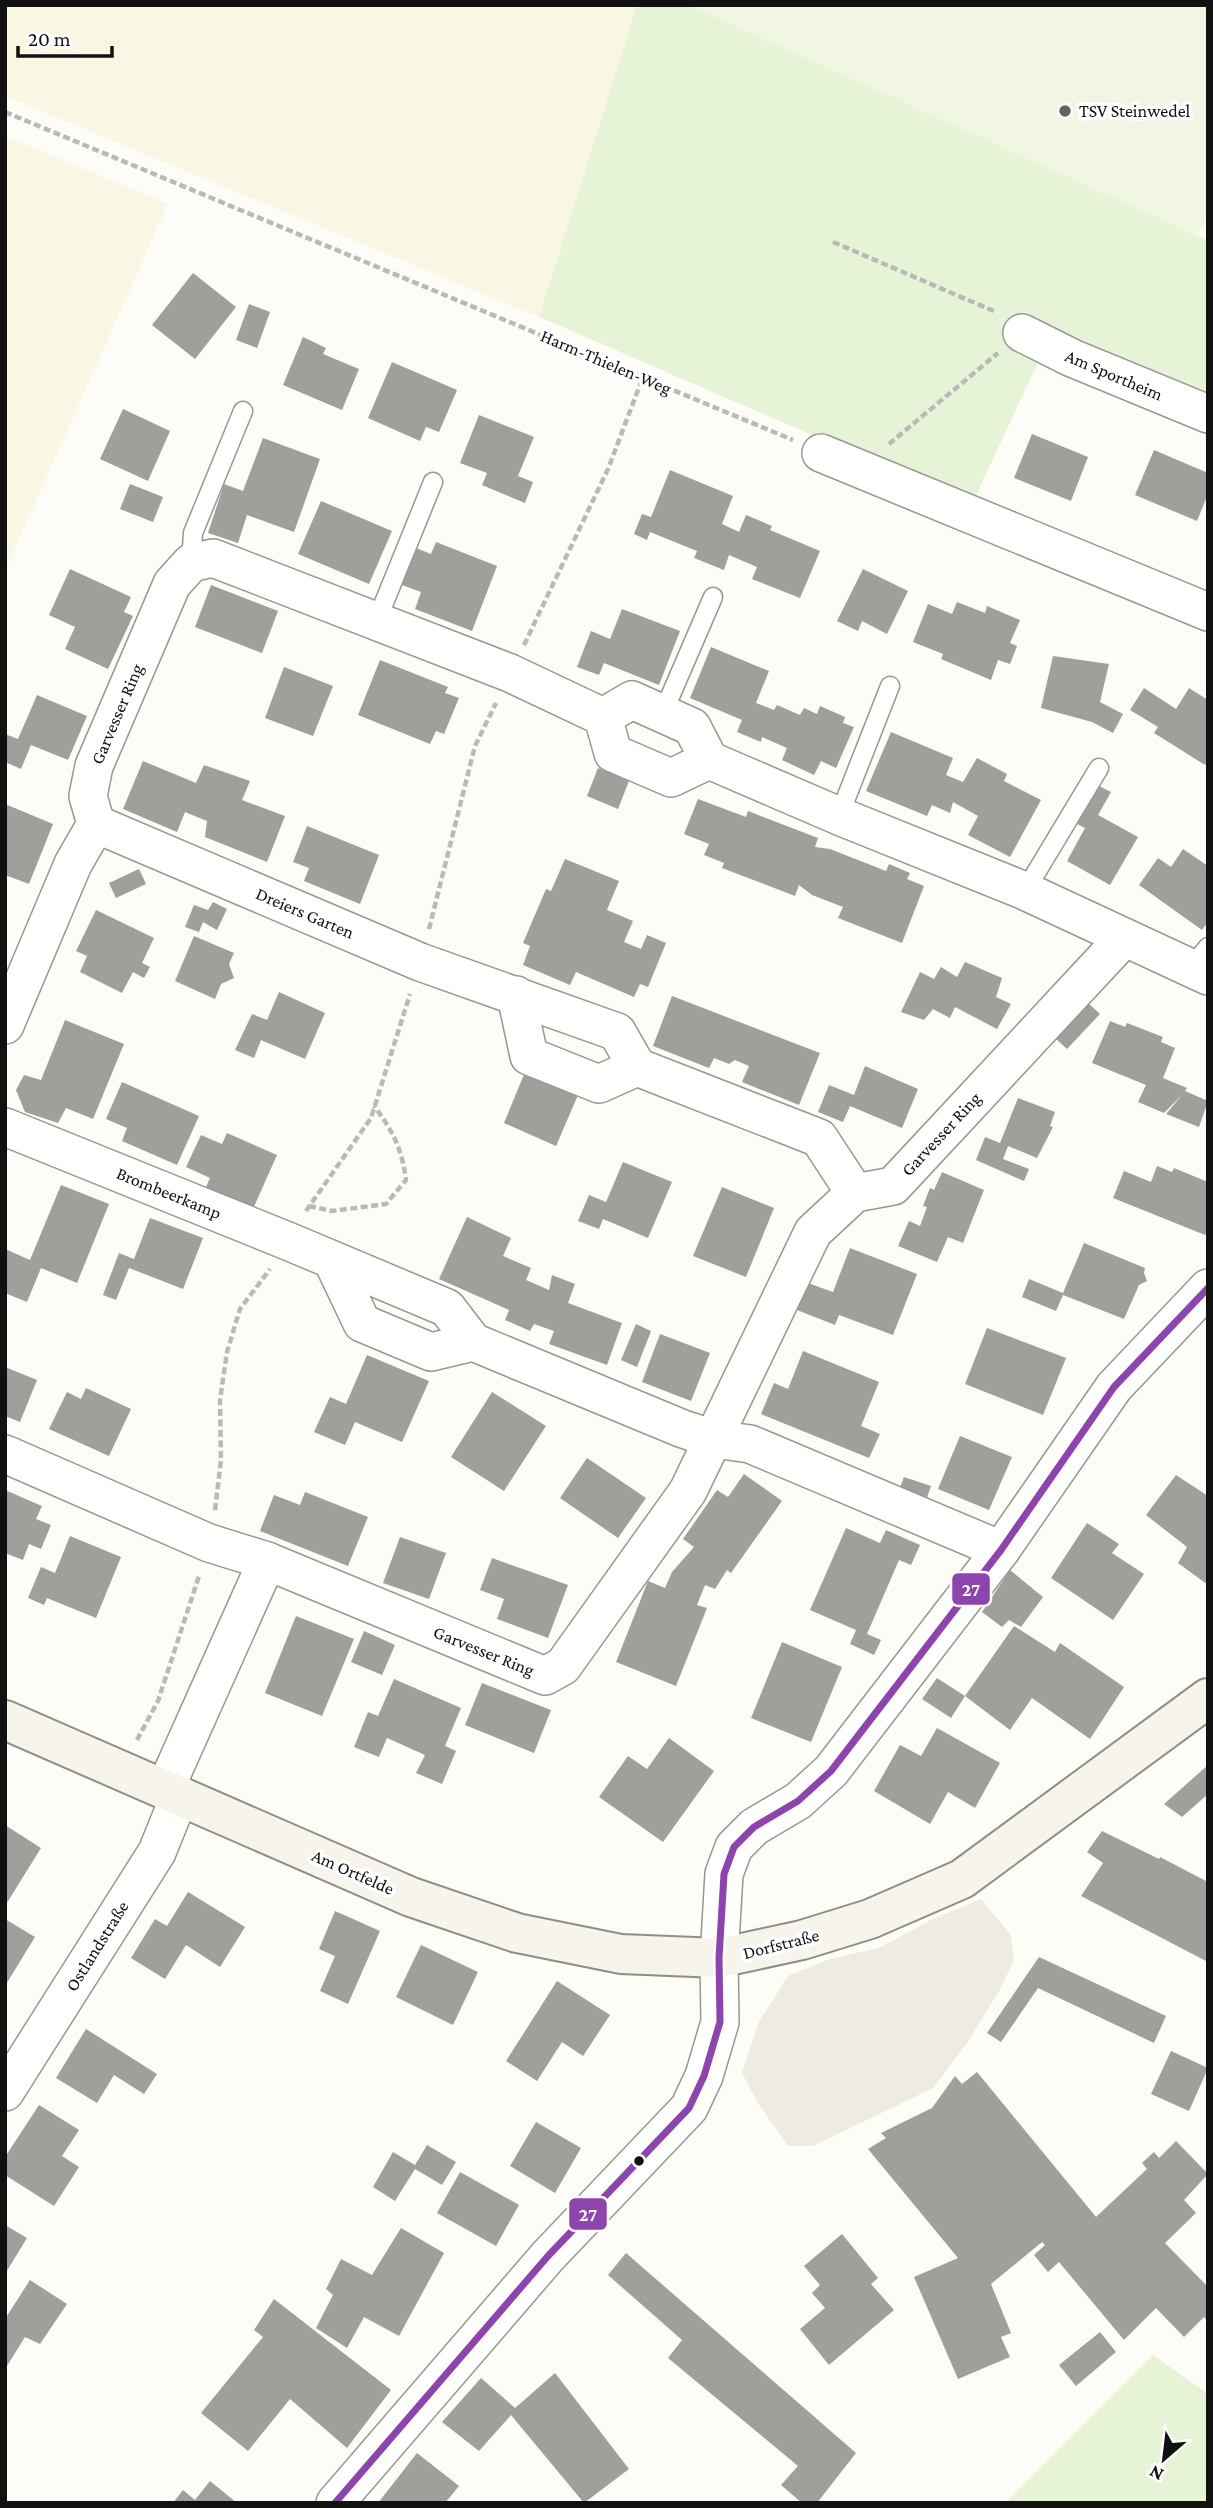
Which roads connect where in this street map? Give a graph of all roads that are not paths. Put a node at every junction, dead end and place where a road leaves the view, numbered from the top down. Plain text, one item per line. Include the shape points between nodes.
1 (1022, 333) road end
2 (243, 411) dead end
3 (1208, 414) edge
4 (821, 453) road end
5 (433, 482) dead end
6 (191, 563) junction
7 (713, 597) dead end
8 (1208, 612) edge
9 (377, 620) junction
10 (890, 686) dead end
11 (663, 713) junction
12 (603, 717) junction
13 (709, 760) junction
14 (1099, 768) dead end
15 (839, 816) junction
16 (96, 824) junction
17 (1025, 891) junction
18 (1124, 938) junction
19 (1202, 964) edge
20 (516, 995) junction
21 (5, 1026) edge
22 (637, 1067) junction
23 (5, 1127) edge
24 (855, 1193) junction
25 (1208, 1288) edge
26 (714, 1439) junction
27 (5, 1454) edge
28 (1001, 1550) junction
29 (267, 1561) junction
30 (1208, 1698) edge
31 (5, 1720) edge
32 (173, 1792) junction
33 (719, 1958) junction
34 (5, 2092) edge
35 (335, 2503) edge

1 - 3 street, Am Sportheim
2 - 6 lane via 193,533
4 - 8 street
5 - 9 lane
6 - 9 street via 213,558
6 - 16 street, Garvesser Ring via 172,584 94,766 88,796
7 - 11 lane
9 - 12 street via 510,673
10 - 15 lane
11 - 12 street via 632,700
11 - 13 street via 692,727
12 - 13 street via 613,753 671,778
13 - 15 street
14 - 17 lane
15 - 17 street
16 - 20 street, Dreiers Garten via 420,962
16 - 21 street via 73,864
17 - 18 street
18 - 19 street
18 - 24 street, Garvesser Ring via 893,1186
20 - 22 street, Dreiers Garten via 617,1032
20 - 22 street via 529,1056 599,1084
22 - 24 street via 819,1138
23 - 26 street, Brombeerkamp via 332,1260 362,1323 431,1352 473,1342
24 - 26 street, Garvesser Ring via 813,1232
25 - 28 street via 1114,1387
26 - 28 street via 750,1444
26 - 29 street, Garvesser Ring via 680,1502 563,1666 545,1676
27 - 29 street, Garvesser Ring via 209,1543
28 - 33 street via 831,1771 734,1847 724,1874
29 - 32 street
30 - 33 street, Dorfstraße via 962,1879 870,1919
31 - 32 street, Am Ortfelde
32 - 33 street, Am Ortfelde via 411,1898 517,1933 621,1954
32 - 34 street, Ostlandstraße via 157,1852
33 - 35 street, Dorfstraße via 720,2022 689,2108 548,2256

